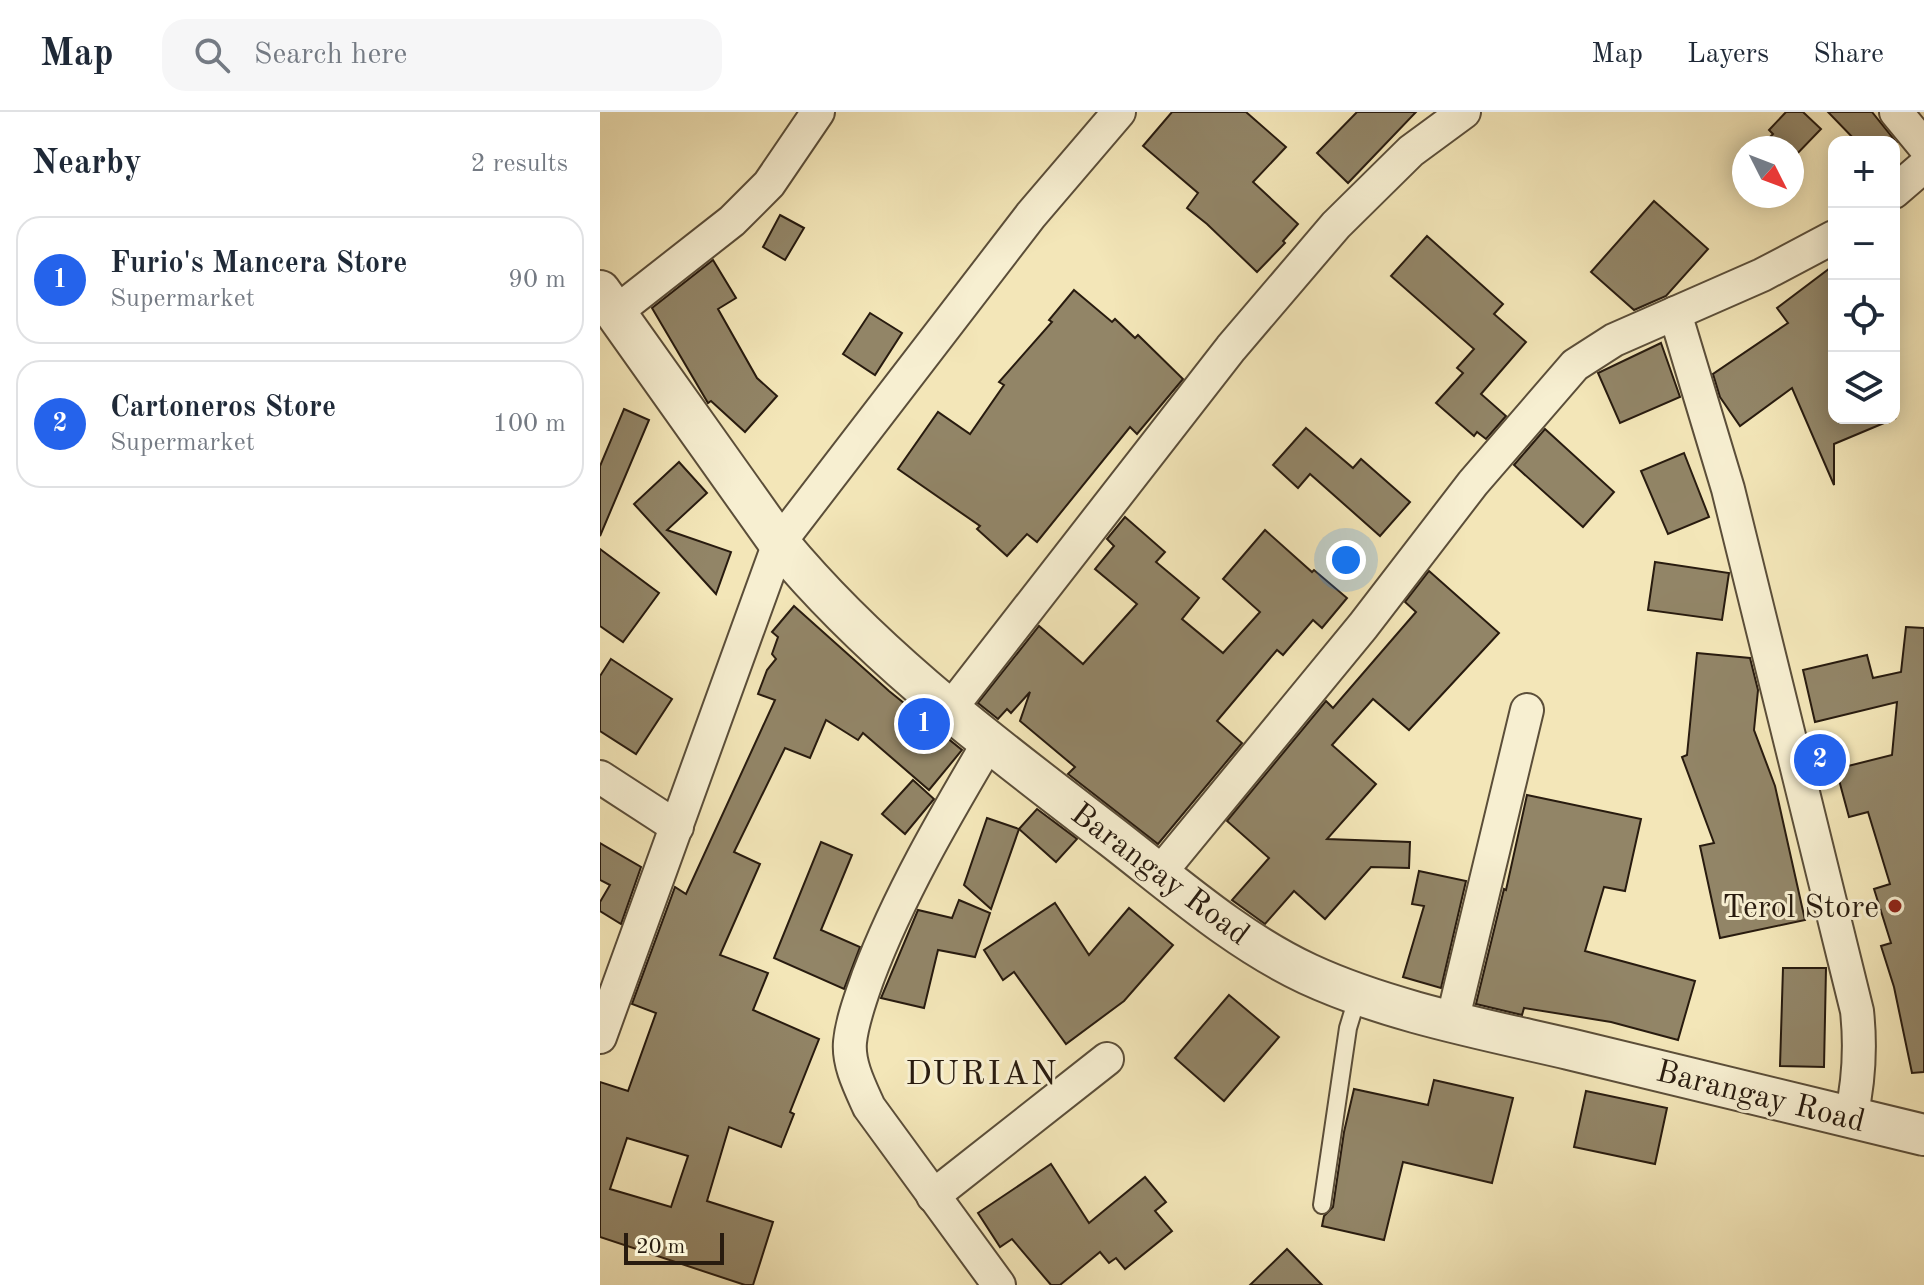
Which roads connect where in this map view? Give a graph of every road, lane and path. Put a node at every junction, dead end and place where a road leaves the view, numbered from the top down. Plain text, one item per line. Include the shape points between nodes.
1 (818, 112) edge
2 (1119, 112) edge
3 (1464, 112) edge
4 (1896, 112) edge
5 (1924, 146) edge
6 (1924, 166) edge
7 (1900, 187) edge
8 (1828, 240) edge
9 (608, 301) edge
10 (1675, 313) junction
11 (779, 543) junction
12 (950, 709) junction
13 (1527, 710) dead end
14 (989, 742) junction
15 (600, 777) edge
16 (677, 827) junction
17 (1159, 874) junction
18 (1359, 994) junction
19 (1452, 1022) junction
20 (600, 1037) edge
21 (1107, 1059) dead end
22 (1851, 1117) junction
23 (1924, 1135) edge
24 (933, 1196) junction
25 (1322, 1205) dead end
26 (999, 1285) edge

1 - 9 street via 769,184 732,221
2 - 11 street via 1031,215
3 - 12 street via 1411,151 1336,225 1231,348
4 - 5 street
6 - 7 street
8 - 10 street
9 - 11 street, Barangay Road
10 - 17 street via 1601,348 1575,365 1547,395
10 - 22 street via 1728,489 1857,1011 1858,1082
11 - 12 street, Barangay Road via 847,618
11 - 16 street
12 - 14 street, Barangay Road
13 - 19 street
14 - 17 street, Barangay Road
14 - 24 street via 880,945 850,1043 855,1075 869,1107
15 - 16 street
16 - 20 street
17 - 18 street, Barangay Road via 1256,944 1306,974
18 - 19 street, Barangay Road
18 - 25 lane via 1348,1028
19 - 22 street, Barangay Road
21 - 24 street
22 - 23 street, Barangay Road
24 - 26 street

